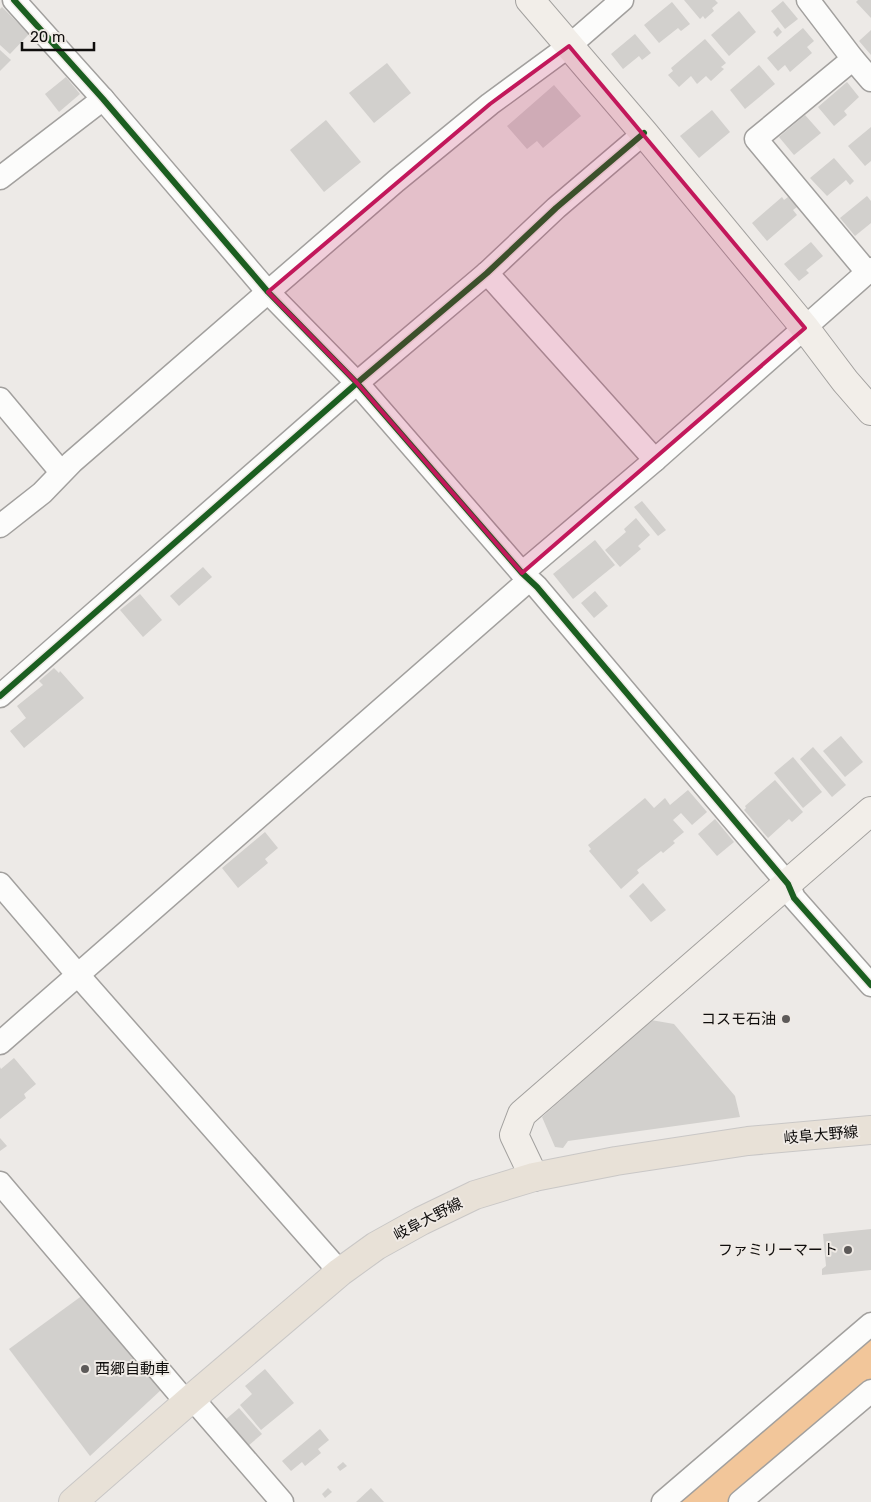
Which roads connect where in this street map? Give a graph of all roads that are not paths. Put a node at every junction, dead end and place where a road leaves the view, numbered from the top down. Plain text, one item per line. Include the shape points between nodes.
1 (14, 0) edge
2 (530, 0) edge
3 (622, 0) edge
4 (808, 0) edge
5 (569, 46) junction
6 (853, 59) junction
7 (871, 80) edge
8 (103, 100) junction
9 (644, 133) junction
10 (0, 178) edge
11 (869, 271) edge
12 (487, 273) junction
13 (268, 292) junction
14 (805, 328) junction
15 (357, 383) junction
16 (0, 399) edge
17 (871, 411) edge
18 (655, 460) junction
19 (61, 472) junction
20 (0, 526) edge
21 (525, 576) junction
22 (0, 696) edge
23 (871, 811) edge
24 (0, 884) edge
25 (788, 884) junction
26 (78, 975) junction
27 (871, 985) edge
28 (0, 1043) edge
29 (871, 1130) edge
30 (534, 1177) junction
31 (0, 1183) edge
32 (340, 1272) junction
33 (871, 1324) edge
34 (871, 1391) edge
35 (190, 1400) junction
36 (73, 1502) edge
37 (282, 1502) edge
38 (662, 1502) edge
39 (740, 1502) edge

1 - 8 street
2 - 5 street
3 - 5 street
4 - 6 street
5 - 9 street
5 - 13 street via 490,104
6 - 7 street
6 - 11 street via 756,138
8 - 10 street
8 - 13 street
9 - 12 street via 556,208
9 - 14 street
11 - 14 street
12 - 15 street
12 - 18 street
13 - 15 street
13 - 19 street
14 - 17 street
14 - 18 street
15 - 21 street
15 - 22 street
16 - 19 street
18 - 21 street
19 - 20 street via 42,493
21 - 25 street
21 - 26 street
23 - 25 street
24 - 26 street
25 - 27 street via 794,898
25 - 30 street via 522,1114 514,1135
26 - 28 street
26 - 32 street
29 - 30 main road, 岐阜大野線 via 748,1141
30 - 32 main road, 岐阜大野線 via 475,1195 421,1221 376,1246
31 - 35 street
32 - 35 main road, 岐阜大野線
33 - 38 street
34 - 39 street
35 - 36 main road, 岐阜大野線
35 - 37 street

